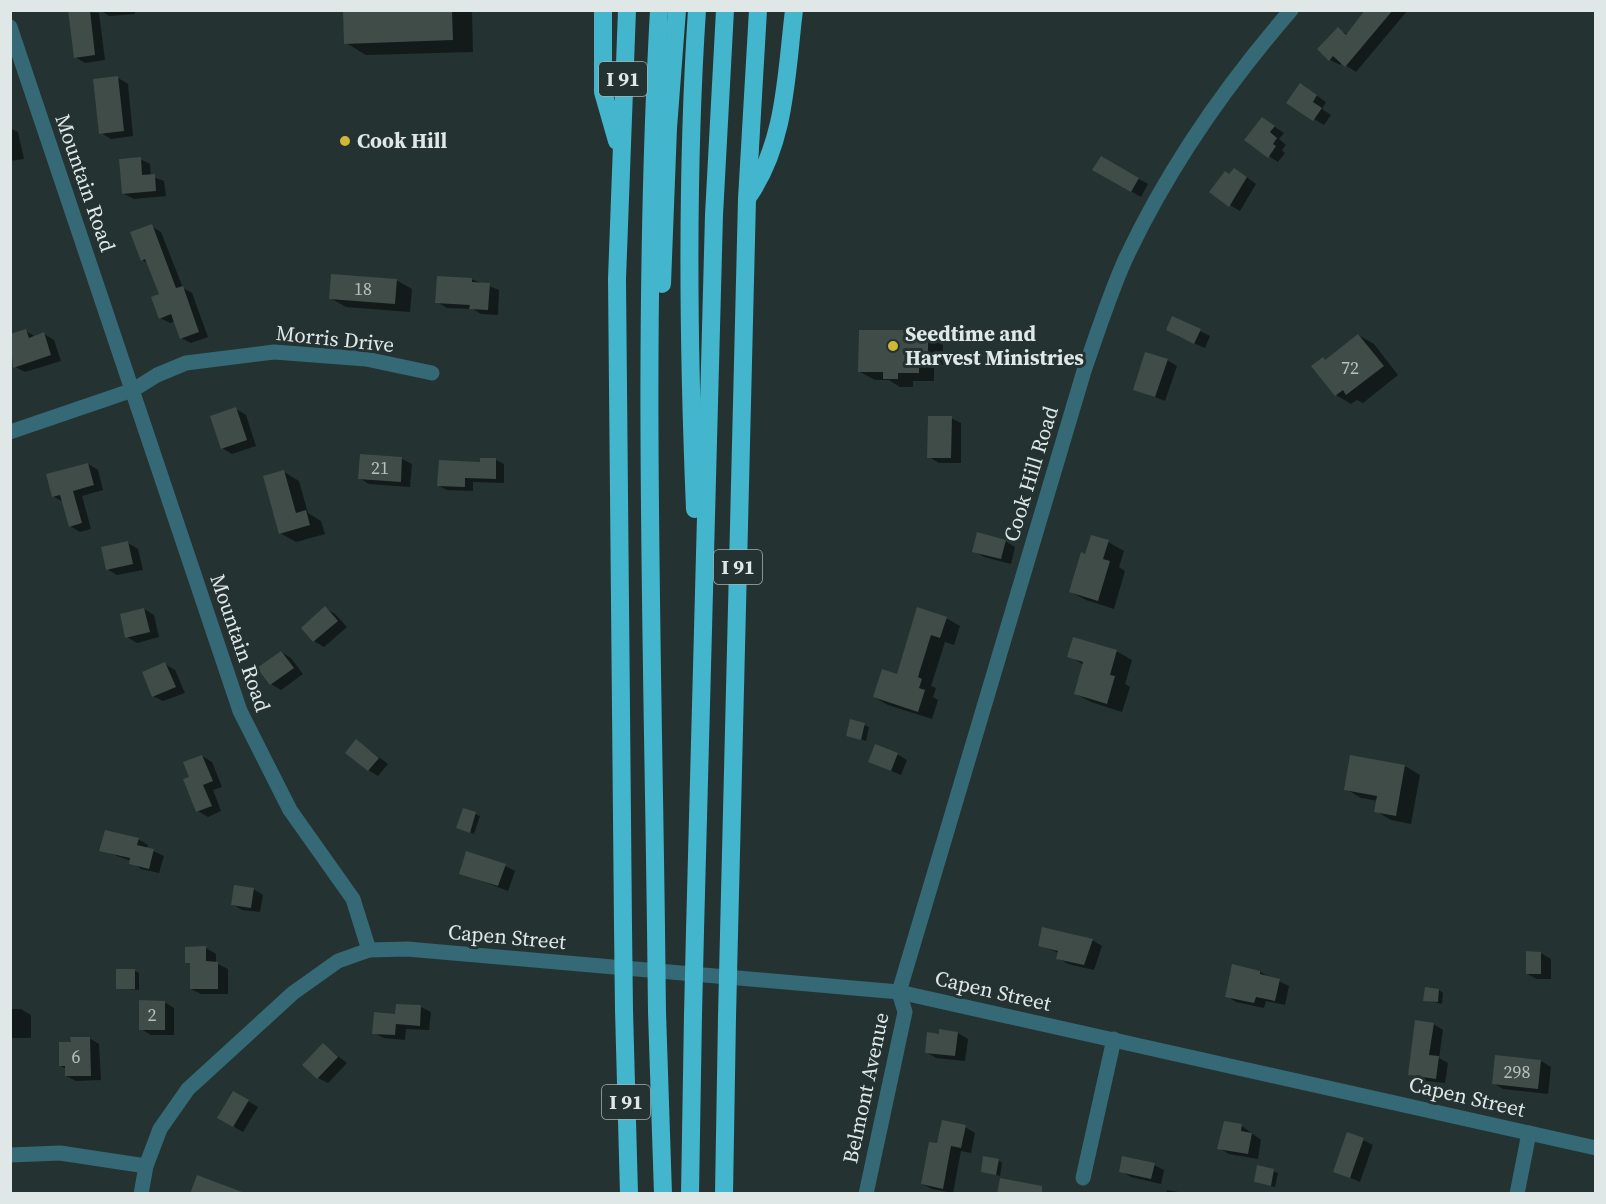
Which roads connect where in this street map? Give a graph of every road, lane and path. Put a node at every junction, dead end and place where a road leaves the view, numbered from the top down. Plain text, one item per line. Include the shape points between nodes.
1 (603, 10) edge
2 (627, 10) edge
3 (659, 10) edge
4 (677, 10) edge
5 (697, 10) edge
6 (725, 10) edge
7 (758, 10) edge
8 (794, 10) edge
9 (1291, 10) edge
10 (10, 27) edge
11 (620, 148) junction
12 (747, 199) junction
13 (432, 373) dead end
14 (133, 390) junction
15 (10, 432) edge
16 (652, 589) junction
17 (703, 646) junction
18 (369, 950) junction
19 (899, 992) junction
20 (1114, 1039) junction
21 (1529, 1133) junction
22 (1596, 1148) edge
23 (10, 1155) edge
24 (146, 1167) junction
25 (1083, 1178) dead end
26 (141, 1194) edge
27 (629, 1194) edge
28 (663, 1194) edge
29 (690, 1194) edge
30 (724, 1194) edge
31 (866, 1194) edge
32 (1517, 1194) edge

1 - 11 highway via 603,92
2 - 11 highway, I 91
3 - 16 highway via 650,268
4 - 16 highway via 664,201 659,493
5 - 17 highway via 690,166 689,338
6 - 17 highway via 714,215
7 - 12 highway, I 91
8 - 12 highway via 778,132 765,168
9 - 19 street, Cook Hill Road via 1258,48 1187,148 1125,260 1105,310
10 - 14 street, Mountain Road
11 - 27 highway, I 91, bridge via 617,386
12 - 30 highway, I 91, bridge
13 - 14 street, Morris Drive via 366,359 274,352 186,363
14 - 15 street, Morris Drive
14 - 18 street, Mountain Road via 240,711 290,810 353,899
16 - 28 highway, bridge
17 - 29 highway, bridge
18 - 19 street, Capen Street via 407,949
18 - 24 street via 338,961 293,993 188,1089 159,1129
19 - 20 street, Capen Street
19 - 31 street, Belmont Avenue via 905,1012
20 - 21 street, Capen Street
20 - 25 street
21 - 22 street, Capen Street
21 - 32 street
23 - 24 street via 60,1153
24 - 26 street

